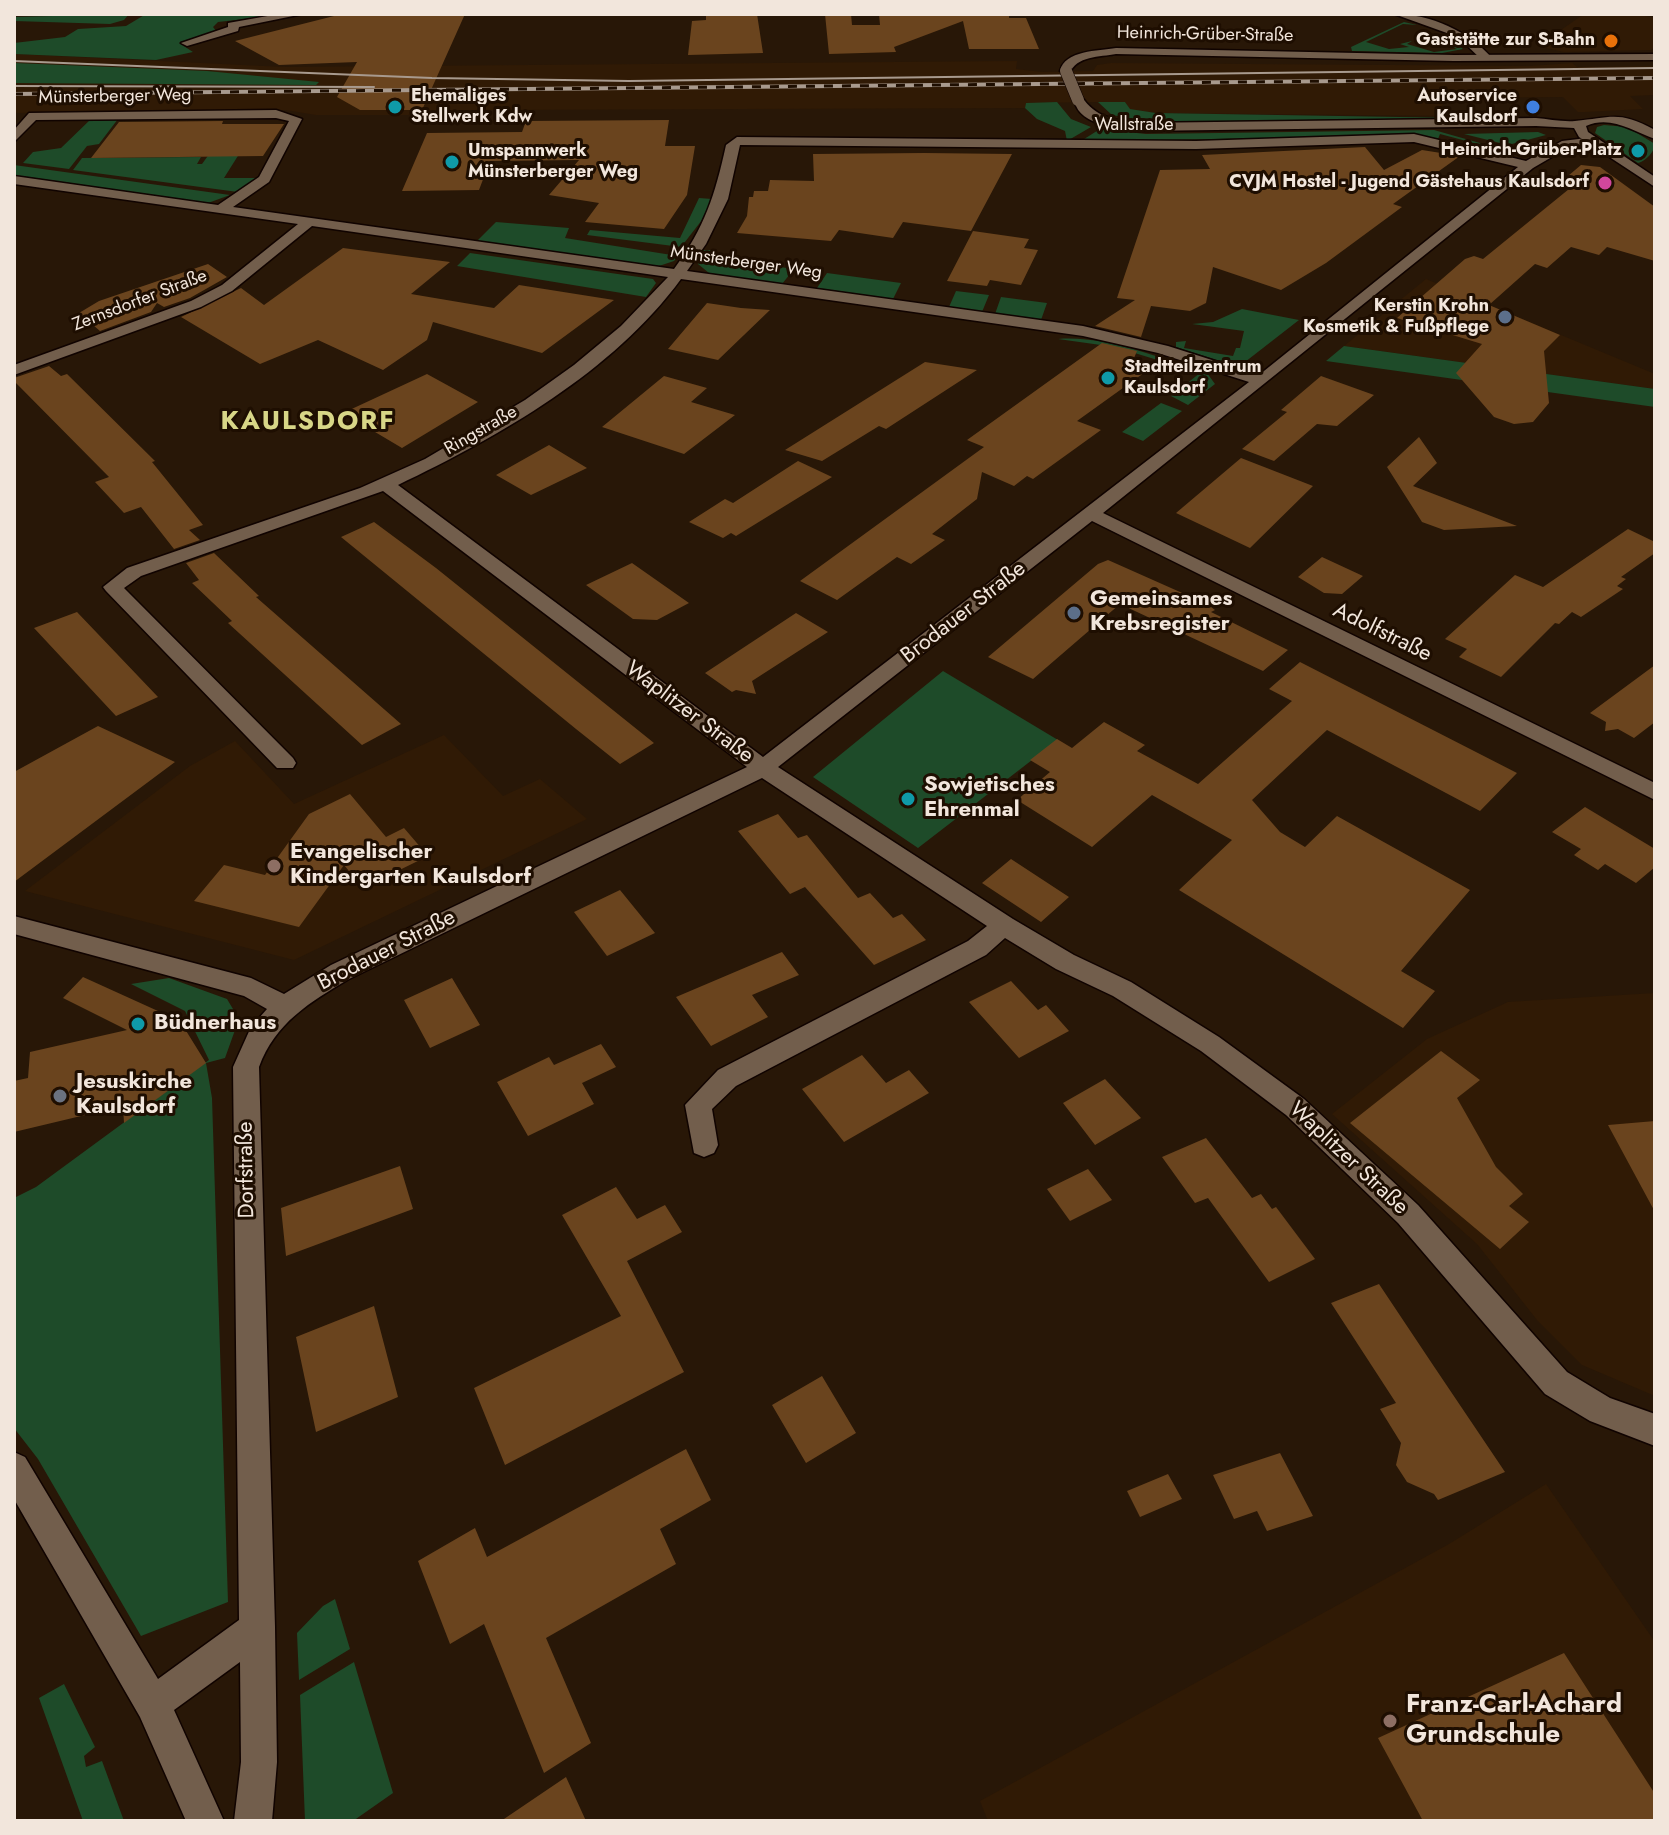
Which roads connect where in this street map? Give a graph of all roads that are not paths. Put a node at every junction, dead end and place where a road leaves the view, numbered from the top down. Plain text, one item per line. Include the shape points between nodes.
1 (298, 14) edge
2 (1399, 14) edge
3 (187, 43) dead end
4 (1655, 57) edge
5 (1486, 58) junction
6 (1579, 125) junction
7 (1655, 135) edge
8 (14, 138) edge
9 (1591, 140) junction
10 (737, 141) joint
11 (1528, 165) junction
12 (14, 180) edge
13 (1655, 183) edge
14 (220, 210) junction
15 (308, 223) junction
16 (678, 274) junction
17 (14, 370) edge
18 (1261, 381) junction
19 (385, 484) junction
20 (1090, 513) junction
21 (285, 763) dead end
22 (763, 768) junction
23 (1655, 792) edge
24 (14, 925) edge
25 (1004, 925) junction
26 (283, 1006) junction
27 (704, 1145) dead end
28 (1655, 1430) edge
29 (14, 1468) edge
30 (258, 1627) junction
31 (153, 1704) junction
32 (205, 1821) edge
33 (253, 1821) edge

1 - 3 street via 232,25 234,29
2 - 5 street via 1462,35
4 - 5 street, Heinrich-Grüber-Straße
5 - 6 street, Heinrich-Grüber-Straße, bridge via 1116,51 1079,57 1066,71 1085,113 1136,127
6 - 7 street via 1614,120
6 - 9 street
8 - 14 street, Münsterberger Weg via 33,116 276,114 296,119 264,179
9 - 11 street, Brodauer Straße via 1564,145
9 - 13 street
10 - 11 street, Wallstraße via 1196,145 1414,138
10 - 16 street, Ringstraße via 722,197
11 - 18 street, Brodauer Straße
12 - 14 street, Münsterberger Weg
14 - 15 street, Münsterberger Weg
15 - 16 street, Münsterberger Weg
15 - 17 street, Zernsdorfer Straße via 206,299
16 - 18 street, Münsterberger Weg via 1083,331
16 - 19 street, Ringstraße via 590,361 488,428
18 - 20 street, Brodauer Straße
19 - 21 street, Ringstraße via 134,572 113,587
19 - 22 street, Waplitzer Straße
20 - 22 street, Brodauer Straße
20 - 23 street, Adolfstraße
22 - 25 street, Waplitzer Straße
22 - 26 street, Brodauer Straße via 340,972
24 - 26 street via 251,988
25 - 27 street via 977,948 727,1078 698,1105
25 - 28 street, Waplitzer Straße via 1122,989 1295,1107 1408,1214 1556,1383 1601,1410
26 - 30 street, Dorfstraße via 252,1045 246,1067
29 - 31 street
30 - 31 street
30 - 33 street, Dorfstraße via 259,1762
31 - 32 street

